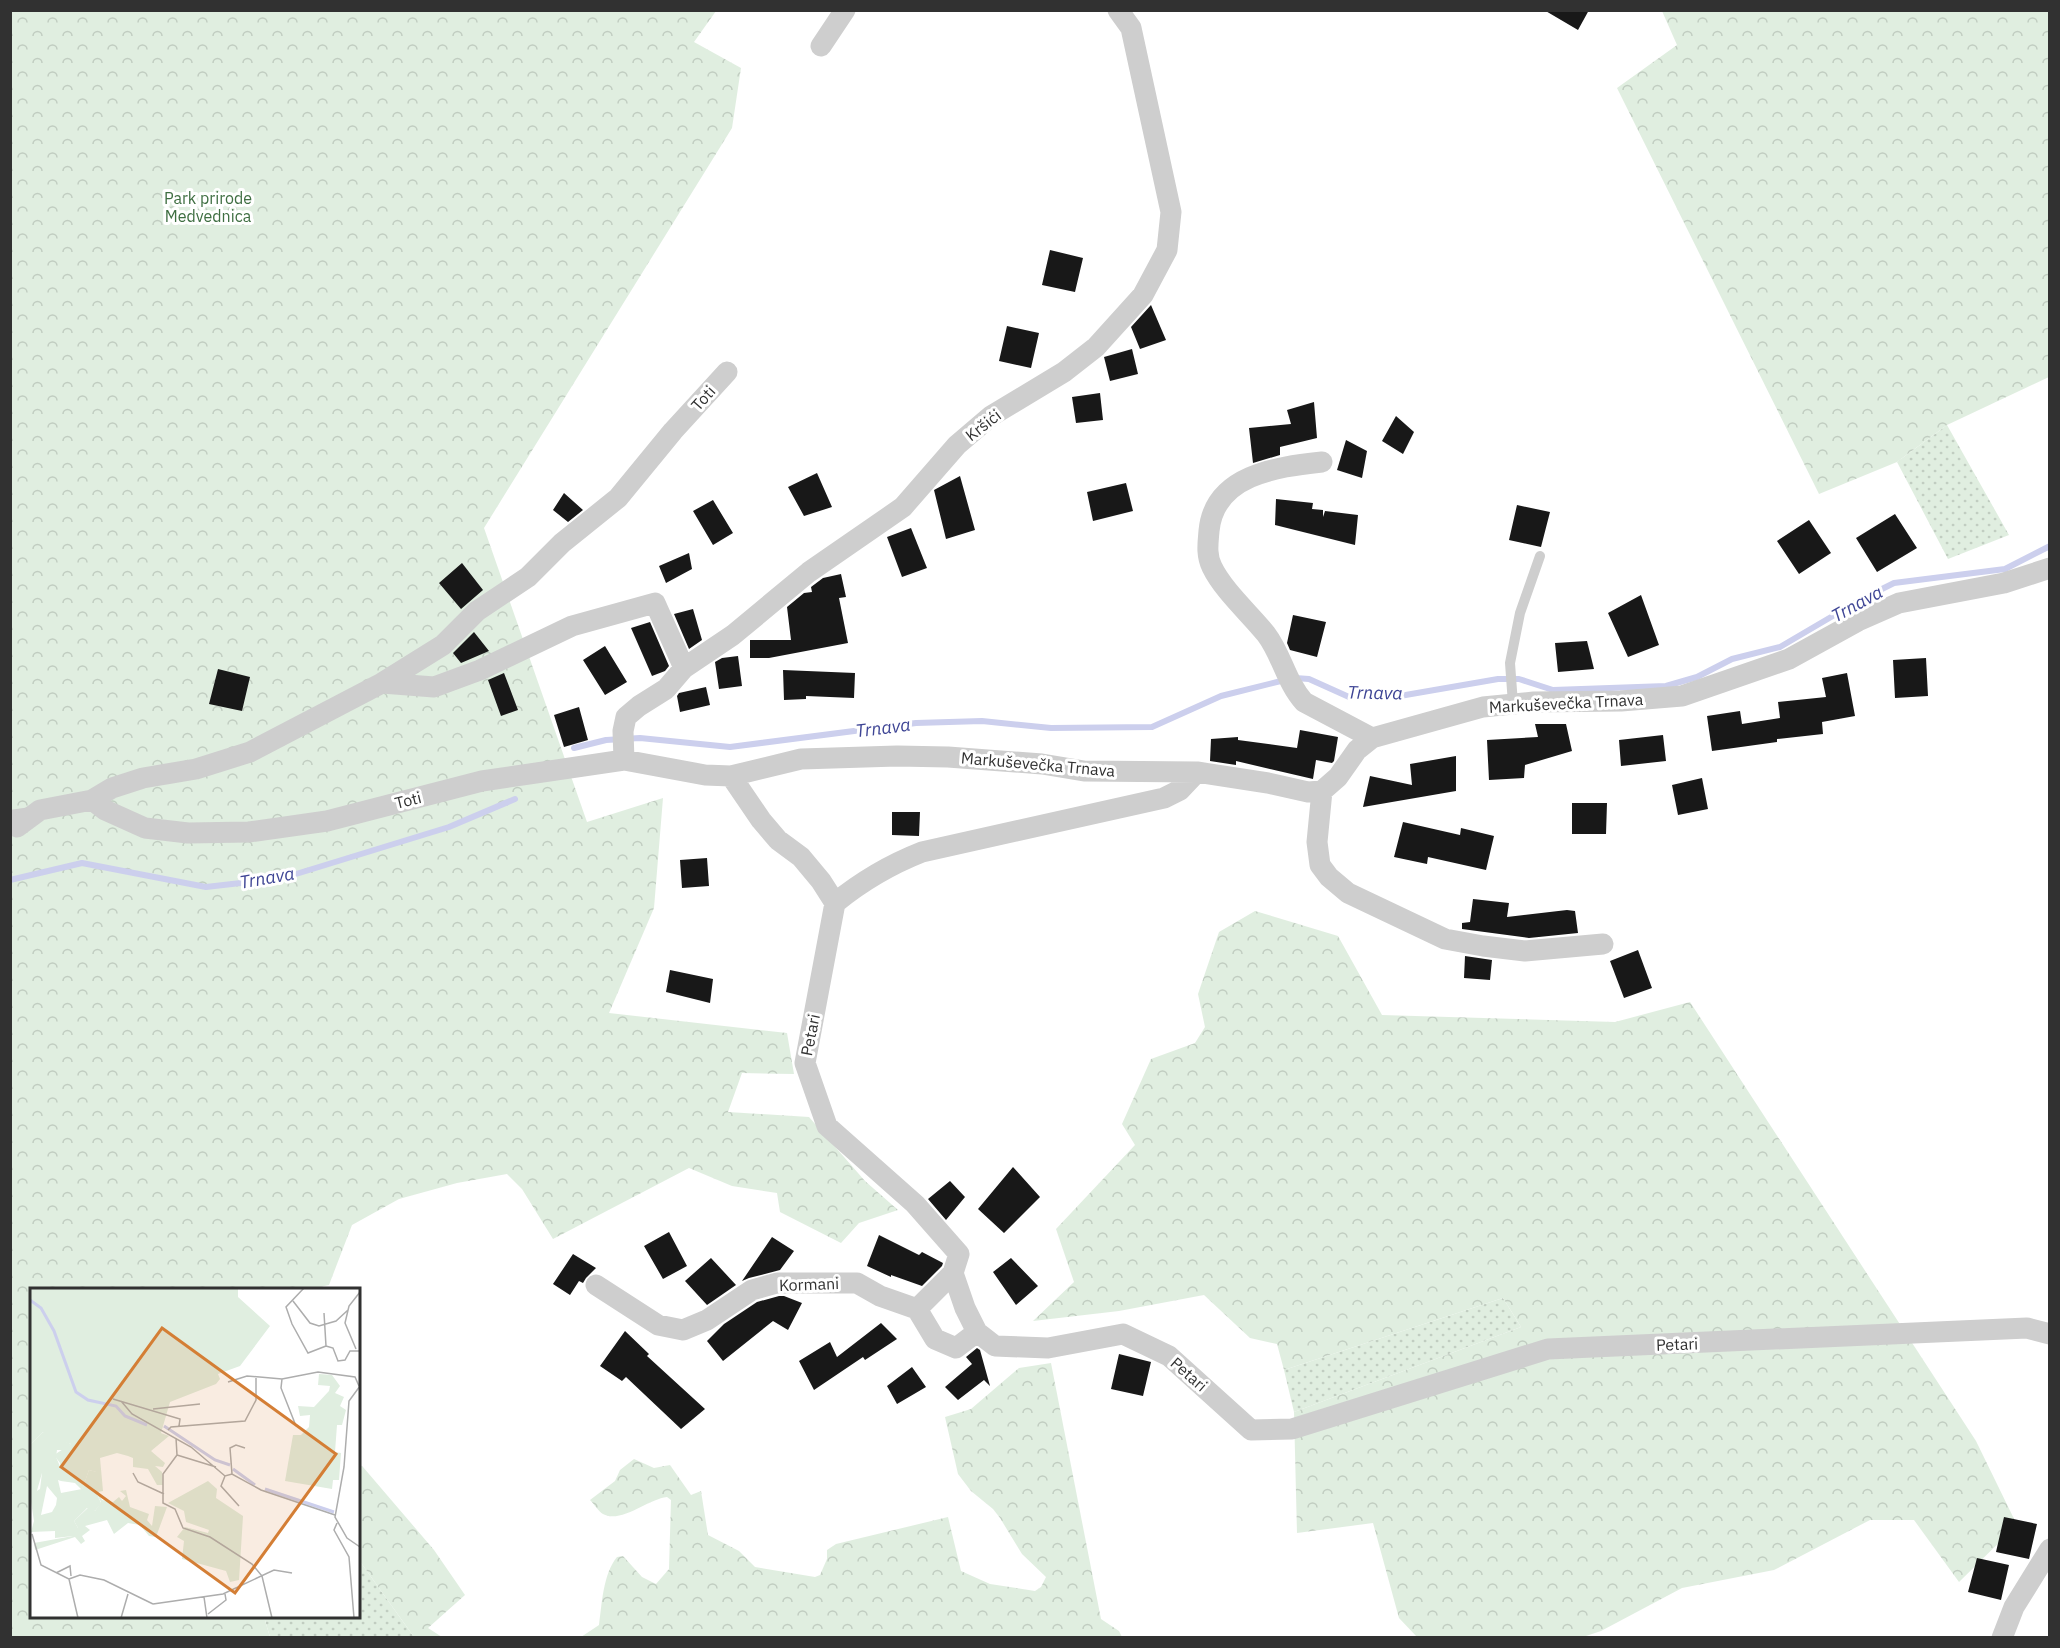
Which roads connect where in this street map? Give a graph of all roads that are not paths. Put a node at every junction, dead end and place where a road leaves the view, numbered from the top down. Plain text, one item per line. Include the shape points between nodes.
1 (845, 10) edge
2 (1118, 10) edge
3 (821, 46) dead end
4 (727, 372) dead end
5 (1322, 462) dead end
6 (1540, 556) dead end
7 (2049, 568) edge
8 (684, 668) junction
9 (382, 683) junction
10 (1512, 695) junction
11 (1372, 738) junction
12 (623, 745) junction
13 (1197, 772) junction
14 (731, 776) junction
15 (1322, 791) junction
16 (92, 800) junction
17 (14, 821) edge
18 (835, 903) junction
19 (1603, 945) dead end
20 (953, 1273) junction
21 (596, 1285) dead end
22 (917, 1309) junction
23 (976, 1332) junction
24 (2049, 1334) edge
25 (2049, 1549) edge
26 (2002, 1638) edge

1 - 3 street
2 - 8 street, Kršići via 1131,28 1171,212 1167,250 1143,295 1096,347 1064,372 991,416 957,446 903,507 809,572 733,635
4 - 9 street, Toti via 618,498 562,543 528,577 477,611 443,645
5 - 11 street via 1243,480 1218,500 1210,519 1207,550 1212,567 1268,636 1304,702
6 - 10 lane via 1520,613 1510,672
7 - 10 street, Markuševečka Trnava via 2004,583 1899,603 1789,659 1682,696 1621,701
8 - 9 street via 655,603 572,626 480,670 434,687
8 - 12 street, Kršići via 666,689 626,717
9 - 16 street, Toti via 250,752 196,769 143,778 112,788
10 - 11 street, Markuševečka Trnava
11 - 15 street, Markuševečka Trnava
12 - 14 street, Toti via 705,775
12 - 16 street, Toti via 327,821 249,832 188,833 145,828
13 - 14 street, Markuševečka Trnava via 1084,771 1042,764 897,756 801,759
13 - 15 street, Markuševečka Trnava via 1308,792
13 - 18 street via 1180,790 1164,798 922,852 893,864
14 - 18 street via 761,820 778,840 801,856
15 - 19 street via 1317,842 1320,865 1348,893 1445,939 1525,951
16 - 17 street, Toti via 40,810
18 - 20 street, Petari via 805,1063 827,1126 915,1204 959,1254
20 - 22 street
20 - 23 street, Petari
21 - 22 street, Kormani via 658,1325 683,1330 707,1320 752,1290 777,1284 857,1283
22 - 23 street via 935,1339 956,1348
23 - 24 street, Petari via 994,1346 1048,1348 1123,1334 1169,1356 1251,1430 1292,1429 1548,1349 2027,1328
25 - 26 street via 2014,1607

